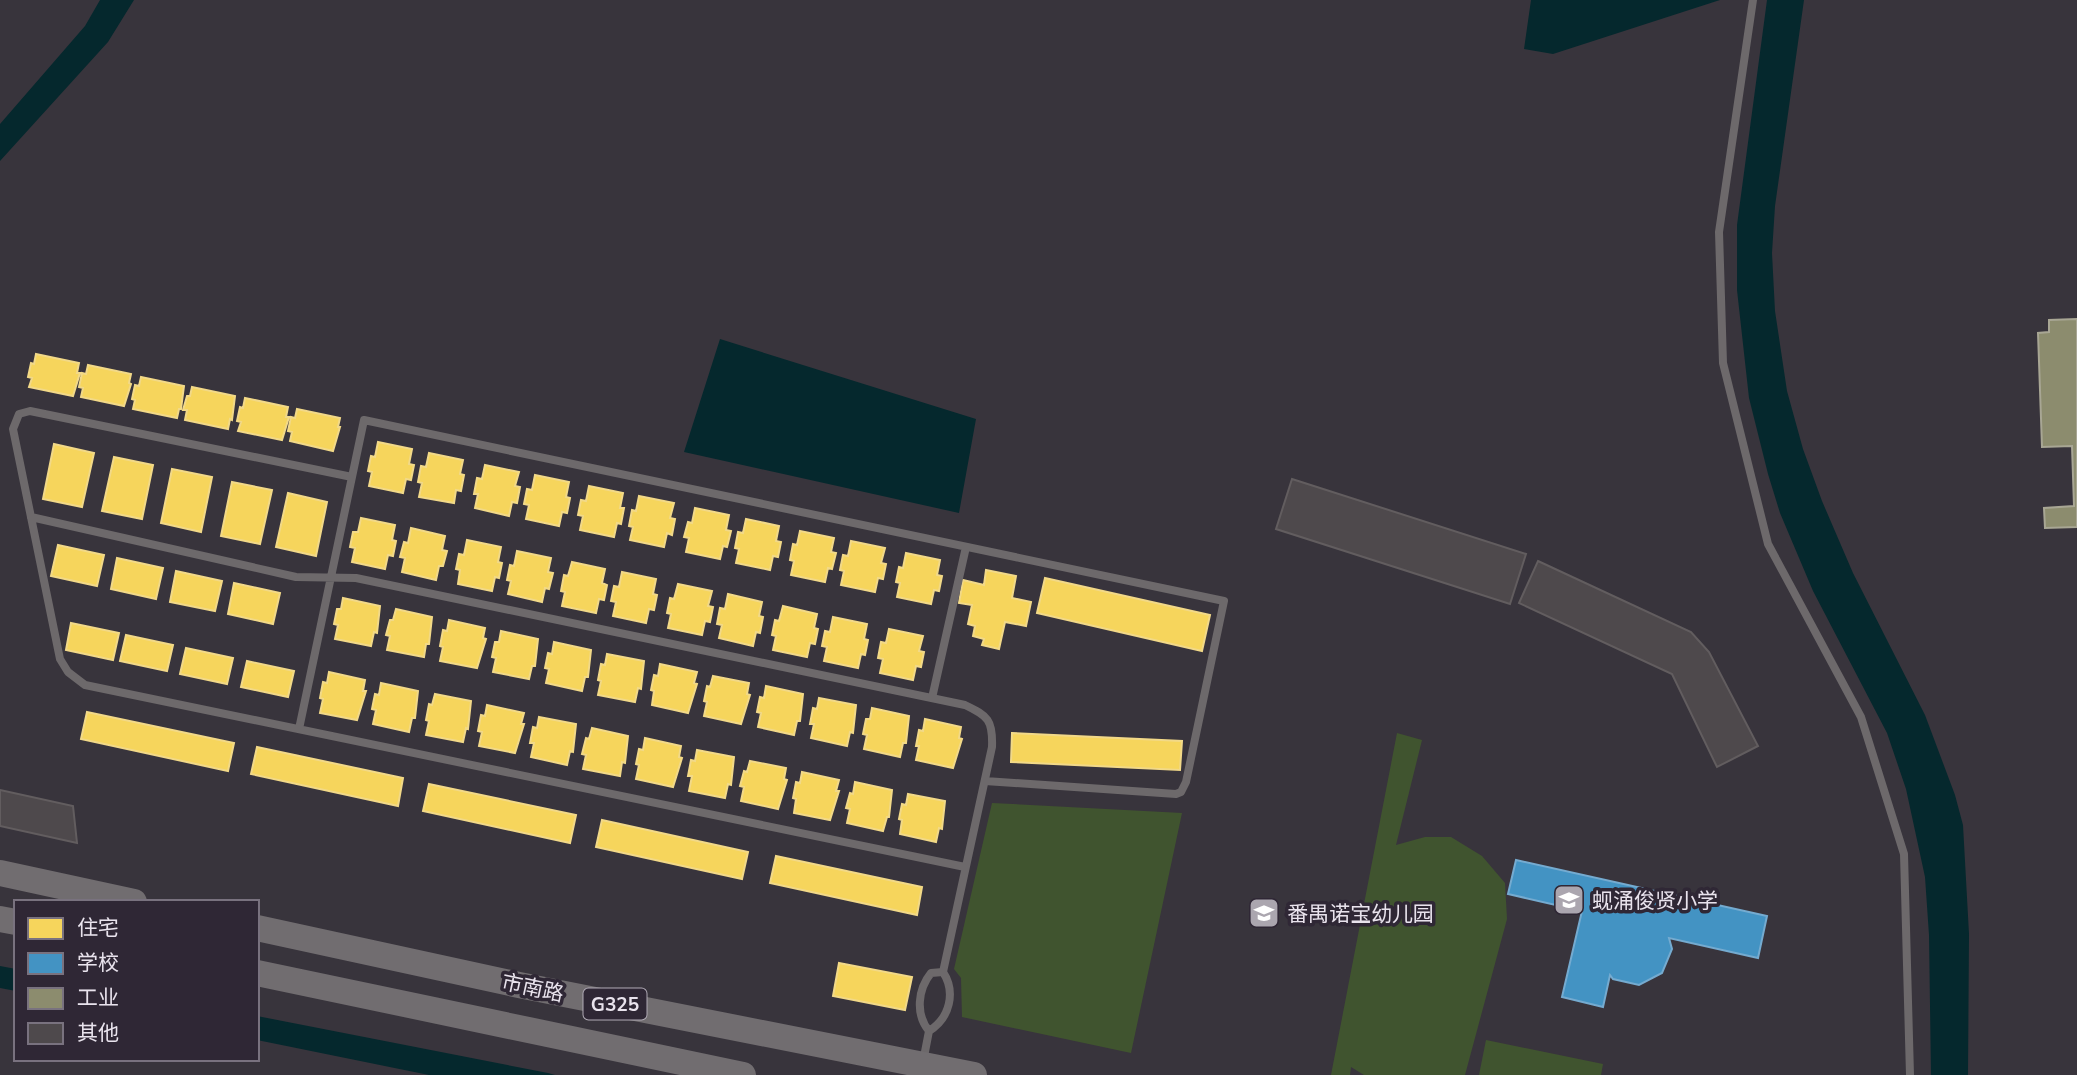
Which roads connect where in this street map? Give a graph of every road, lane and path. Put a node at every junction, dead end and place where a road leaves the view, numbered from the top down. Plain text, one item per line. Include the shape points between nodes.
1 (1753, 0) edge
2 (352, 477) junction
3 (31, 517) junction
4 (966, 547) junction
5 (331, 578) junction
6 (932, 698) junction
7 (299, 729) junction
8 (985, 781) junction
9 (965, 867) junction
10 (0, 873) edge
11 (125, 900) edge
12 (259, 928) edge
13 (943, 972) junction
14 (259, 973) edge
15 (929, 1031) junction
16 (922, 1065) junction
17 (743, 1075) edge
18 (974, 1075) edge
19 (1910, 1075) edge

1 - 19 lane via 1719,232 1723,363 1768,544 1861,717 1904,854
2 - 3 lane via 30,411 19,414 13,429
2 - 4 lane via 364,420
2 - 5 lane
3 - 5 lane via 296,577
3 - 7 lane via 60,659 79,681
4 - 6 lane
4 - 8 lane via 1224,601 1181,792
5 - 6 lane via 369,581
5 - 7 lane
6 - 8 lane via 964,705 989,720 993,734
7 - 9 lane
8 - 9 lane
9 - 13 lane
10 - 11 highway
12 - 16 highway, 市南路 / G325
13 - 15 lane via 950,988 947,1012
13 - 15 lane via 931,972 920,995 922,1022
14 - 17 highway, 市南路 / G325
15 - 16 lane
16 - 18 highway, 市南路 / G325

